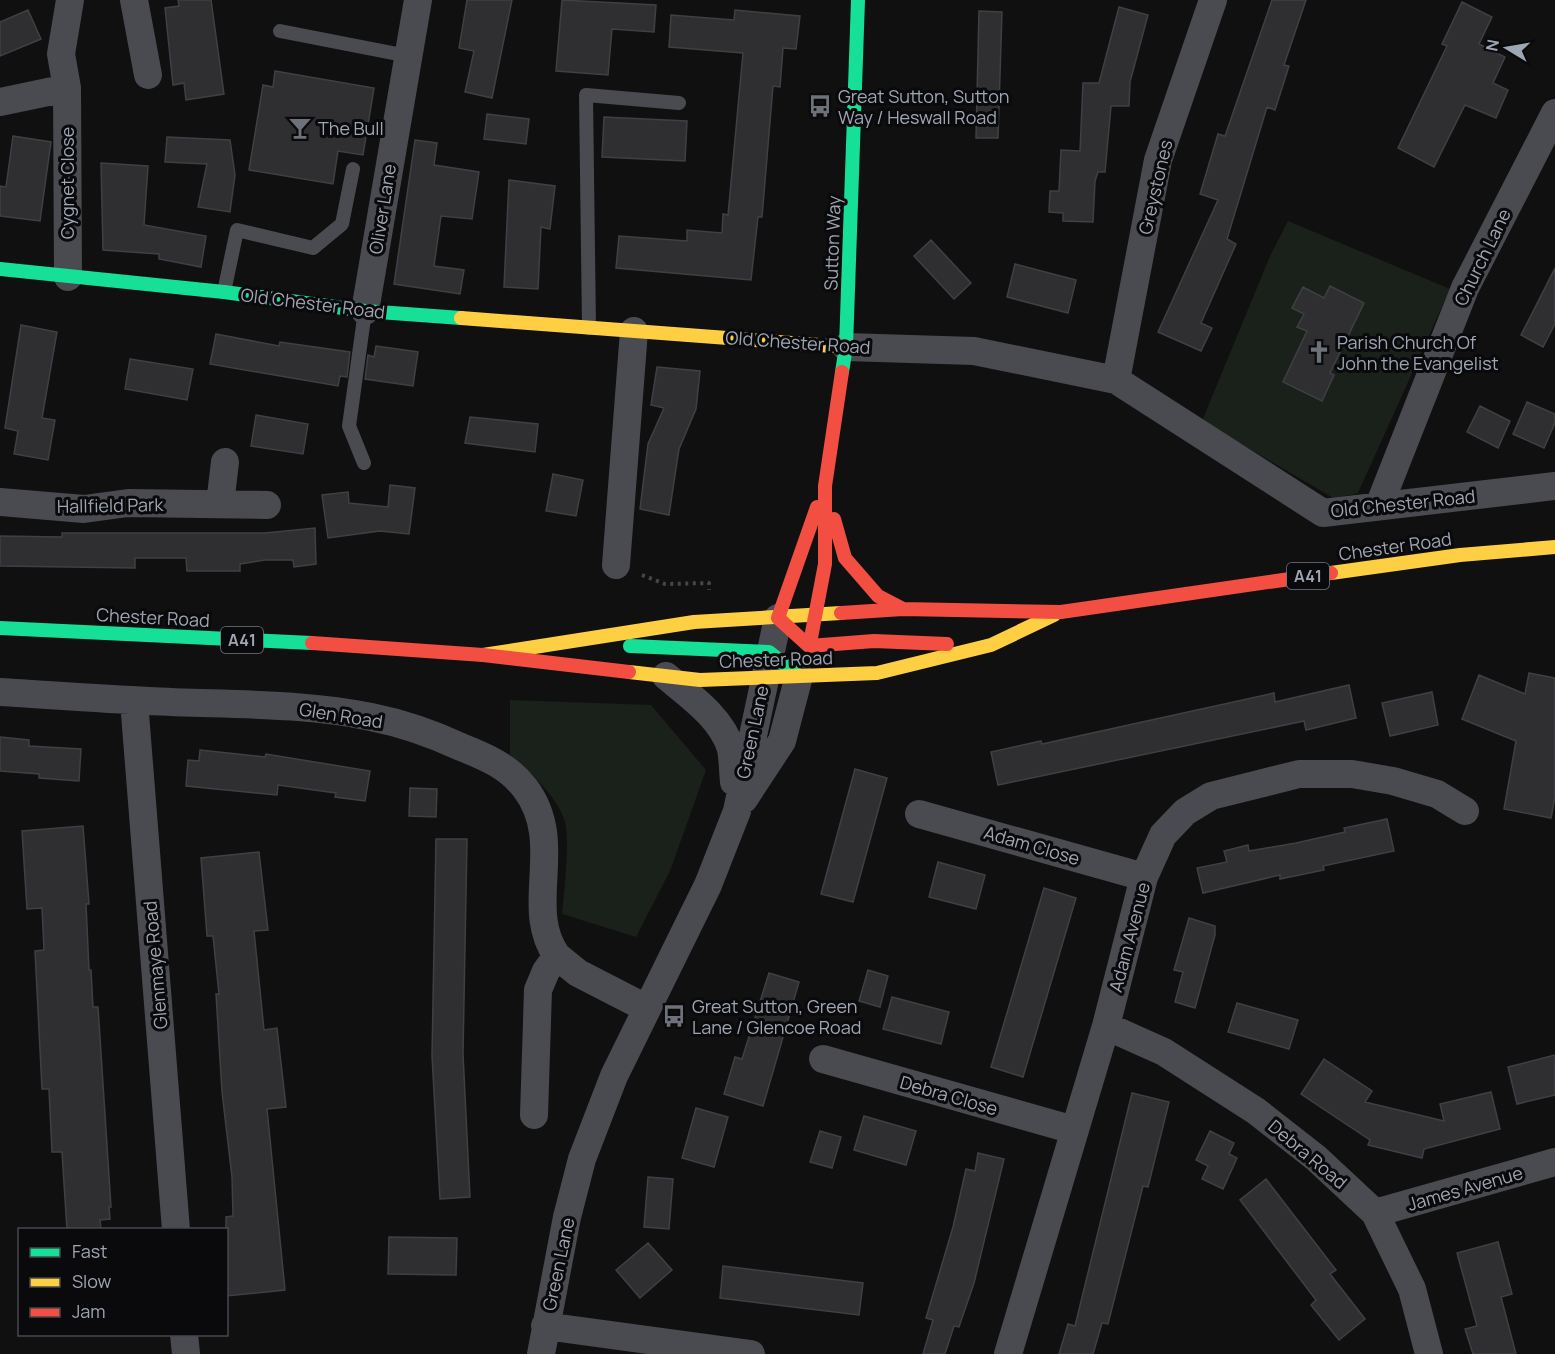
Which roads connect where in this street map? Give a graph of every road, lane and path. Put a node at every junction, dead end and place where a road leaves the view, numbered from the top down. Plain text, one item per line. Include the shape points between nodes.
1 (70, 0) edge
2 (134, 0) edge
3 (418, 0) edge
4 (858, 0) edge
5 (1213, 0) edge
6 (280, 31) dead end
7 (408, 56) junction
8 (148, 75) dead end
9 (67, 88) junction
10 (0, 102) edge
11 (679, 104) dead end
12 (1555, 113) edge
13 (353, 169) dead end
14 (0, 269) edge
15 (68, 277) junction
16 (224, 292) junction
17 (365, 311) junction
18 (589, 328) junction
19 (634, 331) junction
20 (846, 347) junction
21 (1116, 380) junction
22 (225, 462) dead end
23 (364, 463) dead end
24 (825, 486) junction
25 (1555, 486) edge
26 (0, 502) edge
27 (220, 504) junction
28 (267, 504) dead end
29 (1378, 506) junction
30 (1555, 547) edge
31 (616, 565) joint
32 (903, 609) junction
33 (1061, 612) junction
34 (815, 614) junction
35 (778, 618) junction
36 (711, 621) junction
37 (0, 628) edge
38 (567, 642) junction
39 (991, 645) junction
40 (483, 655) junction
41 (804, 661) junction
42 (766, 664) junction
43 (666, 676) junction
44 (0, 692) edge
45 (134, 701) junction
46 (737, 811) junction
47 (1465, 812) dead end
48 (919, 814) dead end
49 (1144, 877) junction
50 (557, 956) junction
51 (646, 1008) junction
52 (1106, 1026) junction
53 (823, 1059) dead end
54 (534, 1115) dead end
55 (1074, 1130) junction
56 (1555, 1162) edge
57 (1376, 1213) junction
58 (176, 1228) edge
59 (545, 1326) junction
60 (184, 1336) edge
61 (186, 1354) edge
62 (541, 1354) edge
63 (751, 1354) edge
64 (1008, 1354) edge
65 (1429, 1354) edge

1 - 9 street, Cygnet Close via 61,54
2 - 8 street
3 - 7 street, Oliver Lane
4 - 20 main road, Sutton Way
5 - 21 street, Greystones via 1158,160
6 - 7 lane
7 - 17 street, Oliver Lane
9 - 10 street
9 - 15 street, Cygnet Close
11 - 18 lane via 586,95
12 - 29 street, Church Lane via 1465,288
13 - 16 lane via 342,225 313,248 237,230
14 - 15 main road, Old Chester Road
15 - 16 main road, Old Chester Road
16 - 17 main road, Old Chester Road
17 - 18 main road, Old Chester Road
17 - 23 lane via 349,426
18 - 19 main road, Old Chester Road
19 - 20 main road, Old Chester Road
19 - 31 street
20 - 21 street, Old Chester Road via 974,351
20 - 24 main road, Sutton Way
21 - 29 street, Old Chester Road via 1323,513
22 - 27 street
24 - 32 main road, Sutton Way via 845,558 878,596
24 - 34 main road, Sutton Way via 825,564
24 - 35 main road, Sutton Way
25 - 29 street, Old Chester Road
26 - 27 street, Hallfield Park via 84,509 128,503
27 - 28 street, Hallfield Park
30 - 33 main road, Chester Road / A41 via 1460,555
31 - 36 path via 665,584 709,583
32 - 33 main road, Chester Road / A41
32 - 34 main road, Chester Road / A41
33 - 39 main road, Chester Road / A41
34 - 35 main road, Chester Road / A41
34 - 41 main road, Sutton Way
35 - 36 main road, Chester Road / A41
35 - 41 main road
35 - 42 street, Green Lane
36 - 38 main road, Chester Road / A41
37 - 40 main road, Chester Road / A41
38 - 40 main road, Chester Road / A41
38 - 42 main road, A41 via 697,651
39 - 41 main road, A41 via 874,641
39 - 41 main road, Chester Road / A41 via 877,673
40 - 43 main road, Chester Road / A41
41 - 42 main road, Chester Road / A41
41 - 42 main road
41 - 46 street, Green Lane via 782,741
42 - 43 main road, Chester Road / A41 via 700,680
42 - 46 street, Green Lane
43 - 46 street, Green Lane via 701,704 724,733 731,750
44 - 45 street, Glen Road
45 - 50 street, Glen Road via 298,708 372,717 440,737 499,763 524,788 541,814 546,853 542,914 544,930
45 - 58 street, Glenmaye Road
46 - 51 street, Green Lane via 708,885
47 - 49 street, Adam Avenue via 1437,794 1393,782 1352,774 1299,774 1211,796 1194,807 1163,835
48 - 49 street, Adam Close
49 - 52 street, Adam Avenue
50 - 51 street via 578,973
50 - 54 street via 538,990
51 - 59 street, Green Lane via 582,1159
52 - 55 street, Adam Avenue
52 - 57 street, Debra Road via 1164,1052 1256,1111 1316,1158
53 - 55 street, Debra Close
55 - 64 street, Adam Avenue
56 - 57 street, James Avenue
57 - 65 street, Debra Road via 1412,1289
59 - 62 street
59 - 63 street, Green Lane
60 - 61 street

